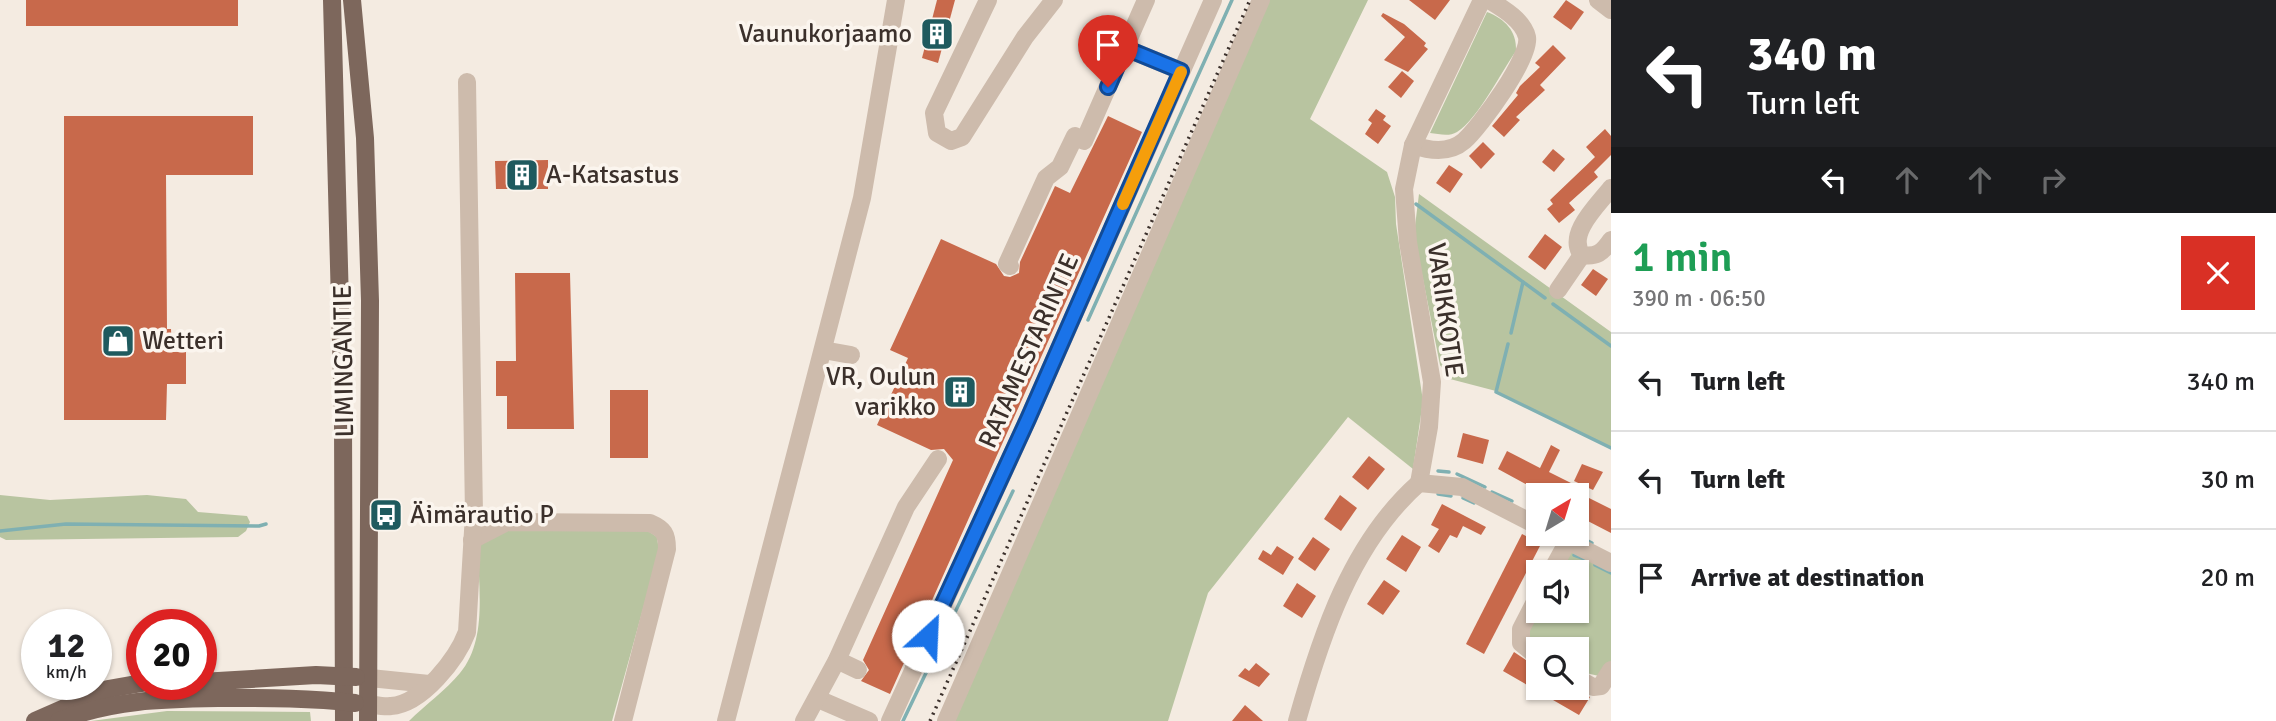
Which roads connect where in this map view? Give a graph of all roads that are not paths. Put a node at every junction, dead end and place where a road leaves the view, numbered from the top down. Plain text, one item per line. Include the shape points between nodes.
1 (332, 0) edge
2 (352, 0) edge
3 (896, 0) edge
4 (988, 0) edge
5 (1054, 0) edge
6 (1146, 0) edge
7 (1213, 0) edge
8 (1261, 0) edge
9 (1482, 0) edge
10 (1489, 0) edge
11 (1598, 0) edge
12 (1611, 10) edge
13 (1125, 48) junction
14 (1181, 71) junction
15 (467, 82) dead end
16 (1413, 145) junction
17 (1611, 188) edge
18 (1611, 240) edge
19 (1582, 255) junction
20 (1010, 266) dead end
21 (1558, 290) dead end
22 (823, 350) junction
23 (852, 355) dead end
24 (938, 459) dead end
25 (1419, 483) junction
26 (1526, 520) edge
27 (472, 540) junction
28 (1578, 546) edge
29 (1611, 563) edge
30 (1526, 619) edge
31 (1526, 647) edge
32 (837, 660) junction
33 (858, 670) dead end
34 (1611, 670) edge
35 (344, 677) junction
36 (370, 678) junction
37 (217, 681) edge
38 (429, 684) junction
39 (126, 685) edge
40 (1589, 685) edge
41 (818, 699) junction
42 (344, 702) junction
43 (369, 713) edge
44 (35, 721) edge
45 (59, 721) edge
46 (344, 721) edge
47 (623, 721) edge
48 (726, 721) edge
49 (804, 721) edge
50 (869, 721) edge
51 (890, 721) edge
52 (946, 721) edge
53 (1297, 721) edge

1 - 35 main road, LIMINGANTIE via 344,418
2 - 36 main road, LIMINGANTIE via 365,138 370,288
3 - 22 street via 862,198
4 - 5 street via 934,113 937,133 951,141 962,137
6 - 13 street
7 - 14 street, RATAMESTARINTIE
8 - 52 street
9 - 16 street, VARIKKOTIE
10 - 16 street via 1519,22 1527,36 1525,55 1463,142 1434,153
11 - 12 street
13 - 14 street
13 - 20 street via 1084,141 1075,136 1060,167 1046,178 1007,264
14 - 51 street, RATAMESTARINTIE via 1028,419 899,689
15 - 27 street
16 - 25 street, VARIKKOTIE via 1404,189 1413,328 1432,382
17 - 19 street via 1576,235 1576,248
18 - 19 street via 1602,253
19 - 21 street
22 - 23 street
22 - 48 street
24 - 32 street via 906,507
25 - 26 street via 1462,487
25 - 53 street via 1394,509 1343,588 1317,648
27 - 38 street via 467,632 450,665
27 - 47 street via 506,522 650,523 660,527 667,536 667,549
28 - 29 street
30 - 31 street via 1521,629 1521,643
32 - 33 street
32 - 41 street
34 - 40 street via 1601,686
35 - 36 main road
35 - 37 main road
35 - 42 main road, LIMINGANTIE
36 - 38 street
36 - 43 main road, LIMINGANTIE
38 - 43 street via 415,696
39 - 44 main road via 108,688
41 - 49 street
41 - 50 street
42 - 43 main road
42 - 45 main road via 315,698 148,700 99,707
42 - 46 main road, LIMINGANTIE

